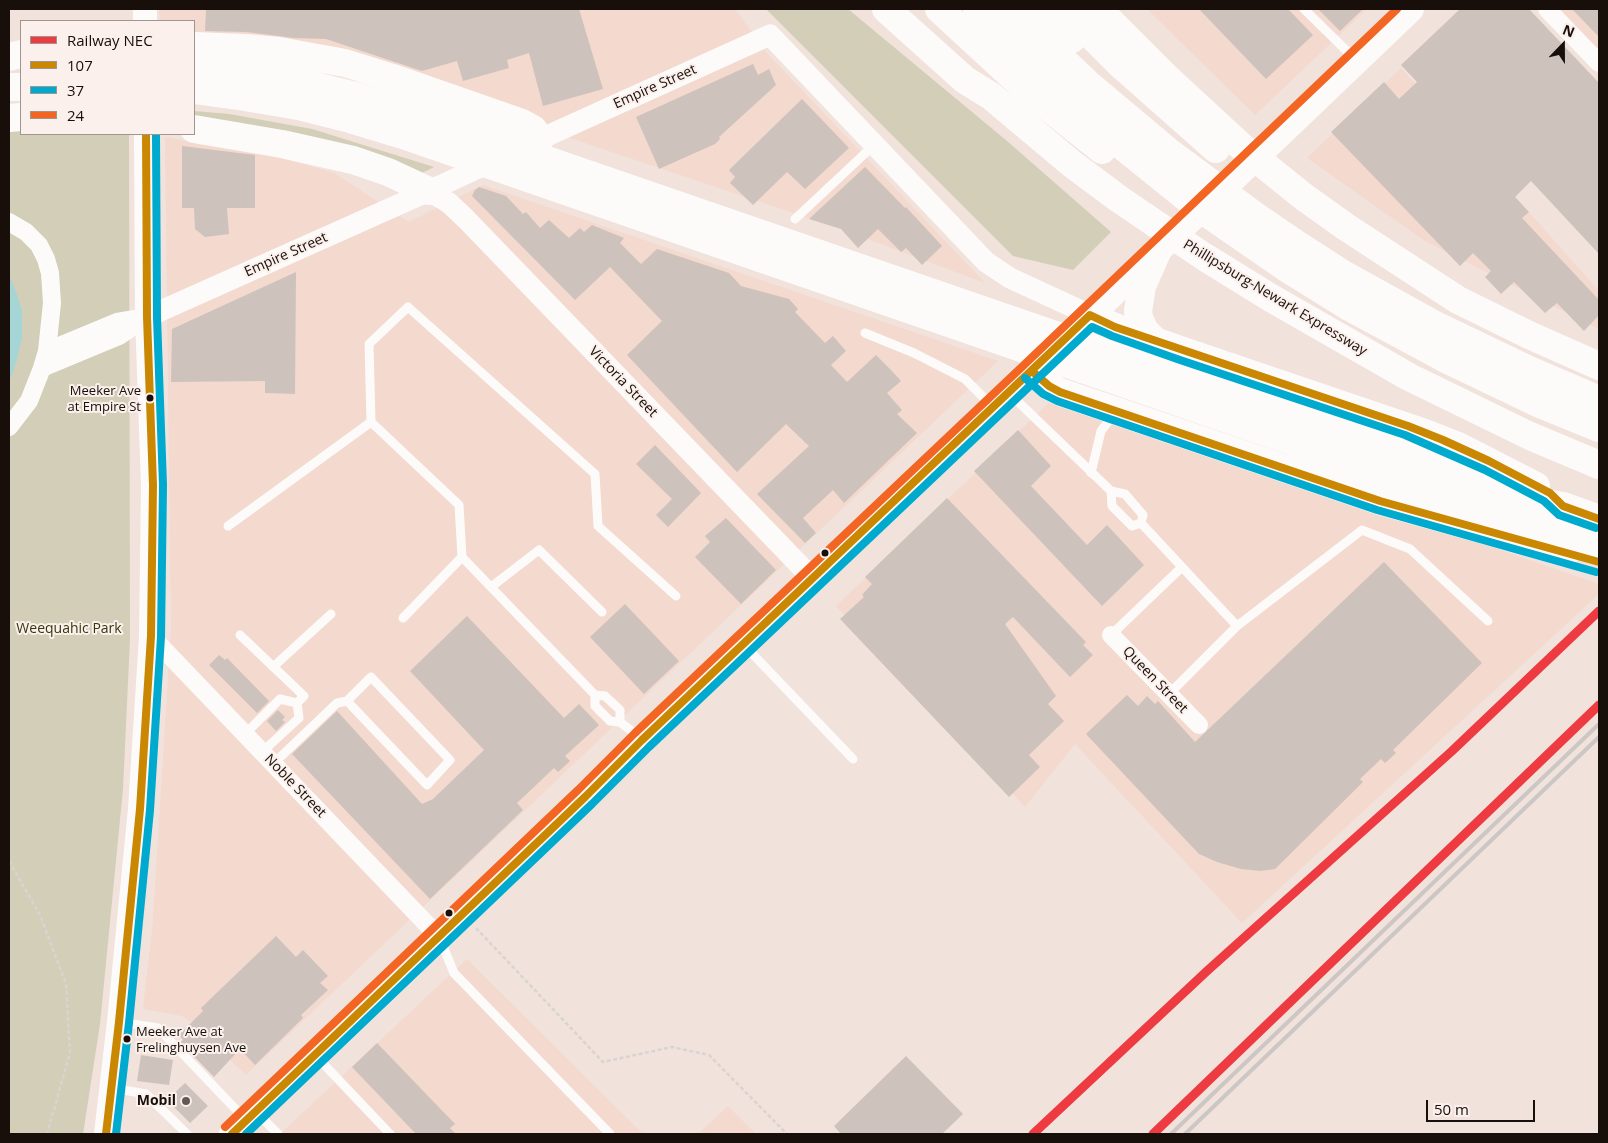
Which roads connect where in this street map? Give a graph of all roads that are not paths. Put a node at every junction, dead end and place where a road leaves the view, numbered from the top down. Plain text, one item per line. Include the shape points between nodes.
1 (886, 9) edge
2 (977, 9) edge
3 (1008, 9) edge
4 (1043, 9) edge
5 (1066, 9) edge
6 (1304, 9) edge
7 (1411, 9) edge
8 (1546, 9) edge
9 (919, 16) edge
10 (1095, 17) edge
11 (195, 46) edge
12 (1356, 61) junction
13 (1599, 63) edge
14 (195, 65) edge
15 (195, 90) edge
16 (195, 129) edge
17 (146, 135) edge
18 (540, 139) junction
19 (874, 145) junction
20 (1174, 148) junction
21 (429, 191) junction
22 (795, 219) dead end
23 (9, 222) edge
24 (1157, 252) junction
25 (147, 316) junction
26 (1090, 316) junction
27 (864, 333) dead end
28 (1155, 341) junction
29 (45, 360) junction
30 (1599, 366) edge
31 (1032, 372) junction
32 (1001, 400) junction
33 (1599, 400) edge
34 (1116, 412) junction
35 (371, 422) junction
36 (9, 427) edge
37 (1599, 428) edge
38 (1599, 465) edge
39 (1092, 473) junction
40 (1111, 491) junction
41 (1563, 506) junction
42 (1599, 519) edge
43 (1141, 523) junction
44 (228, 526) dead end
45 (1599, 547) edge
46 (462, 557) junction
47 (1599, 562) edge
48 (1182, 567) junction
49 (813, 579) junction
50 (491, 587) junction
51 (676, 596) dead end
52 (602, 612) dead end
53 (331, 614) dead end
54 (403, 618) dead end
55 (1488, 621) dead end
56 (1237, 626) junction
57 (240, 635) dead end
58 (1112, 635) joint
59 (150, 636) junction
60 (744, 645) junction
61 (273, 667) junction
62 (1169, 694) junction
63 (595, 695) junction
64 (347, 700) junction
65 (297, 703) junction
66 (620, 722) junction
67 (1199, 725) dead end
68 (245, 734) junction
69 (642, 740) junction
70 (268, 758) junction
71 (853, 759) dead end
72 (439, 937) junction
73 (119, 1022) junction
74 (315, 1055) junction
75 (112, 1088) junction
76 (245, 1122) edge
77 (106, 1134) edge
78 (187, 1134) edge
79 (278, 1134) edge
80 (390, 1134) edge
81 (610, 1134) edge

1 - 9 highway
2 - 20 highway via 1102,128
3 - 20 highway via 1088,84
4 - 20 highway
5 - 10 highway
6 - 12 lane
7 - 12 main road
8 - 13 street
9 - 20 highway via 1071,126
9 - 38 highway, Phillipsburg-Newark Expressway via 975,72 991,96 1118,199 1233,274 1370,356 1479,412
10 - 20 highway via 1133,75
11 - 18 highway via 246,48 345,63 522,123 533,129
12 - 24 main road
14 - 41 highway via 330,89 382,104 1445,469
15 - 45 highway via 272,101 377,127
16 - 21 highway via 274,142 353,160
17 - 25 main road
18 - 19 street, Empire Street via 770,35
18 - 21 street, Empire Street
19 - 22 lane
19 - 26 street, Empire Street via 992,268
20 - 30 highway via 1271,192 1407,281 1458,300
20 - 33 highway via 1215,172 1389,300 1484,350
20 - 37 highway via 1198,207 1293,272 1403,337 1492,382
21 - 25 street, Empire Street
21 - 49 street, Victoria Street via 466,219
23 - 29 street via 39,245 50,273 52,303
24 - 26 main road
24 - 28 highway via 1142,286 1138,311 1141,325
25 - 29 street via 117,322
25 - 59 main road via 153,485
26 - 28 highway
26 - 31 main road
27 - 32 lane via 914,353
28 - 41 highway via 1443,440 1550,493
29 - 36 street via 29,401
31 - 32 main road
31 - 34 highway via 1060,392
32 - 39 lane
32 - 49 main road
34 - 39 lane via 1101,431
34 - 47 highway via 1407,510
35 - 44 lane
35 - 46 lane via 459,505
35 - 51 lane via 369,344 408,307 595,474 598,526
39 - 40 lane
40 - 43 lane via 1125,494 1143,514
40 - 43 lane via 1112,506 1132,526
41 - 42 highway
43 - 48 lane
46 - 50 lane
46 - 54 lane
48 - 56 lane
48 - 58 lane
49 - 60 main road
50 - 52 lane via 539,550
50 - 63 lane
53 - 61 lane
55 - 56 lane via 1410,549 1362,530
56 - 62 lane
57 - 61 lane
58 - 62 street, Queen Street
59 - 68 street, Noble Street
59 - 73 main road via 140,809
60 - 69 main road
60 - 71 lane
61 - 65 lane via 304,696
62 - 67 street, Queen Street
63 - 66 lane via 606,696 620,710
63 - 66 lane via 595,706 610,722
64 - 64 lane via 427,785 450,760 371,677
64 - 70 lane via 337,703
65 - 68 lane via 280,699
65 - 70 lane via 299,718
66 - 69 lane
68 - 70 street, Noble Street
69 - 72 main road
70 - 72 street, Noble Street
72 - 74 main road
72 - 81 lane via 454,973
73 - 75 main road
73 - 76 lane via 158,1028
74 - 76 main road
74 - 80 lane
75 - 77 main road
75 - 78 lane via 146,1094
76 - 79 lane

